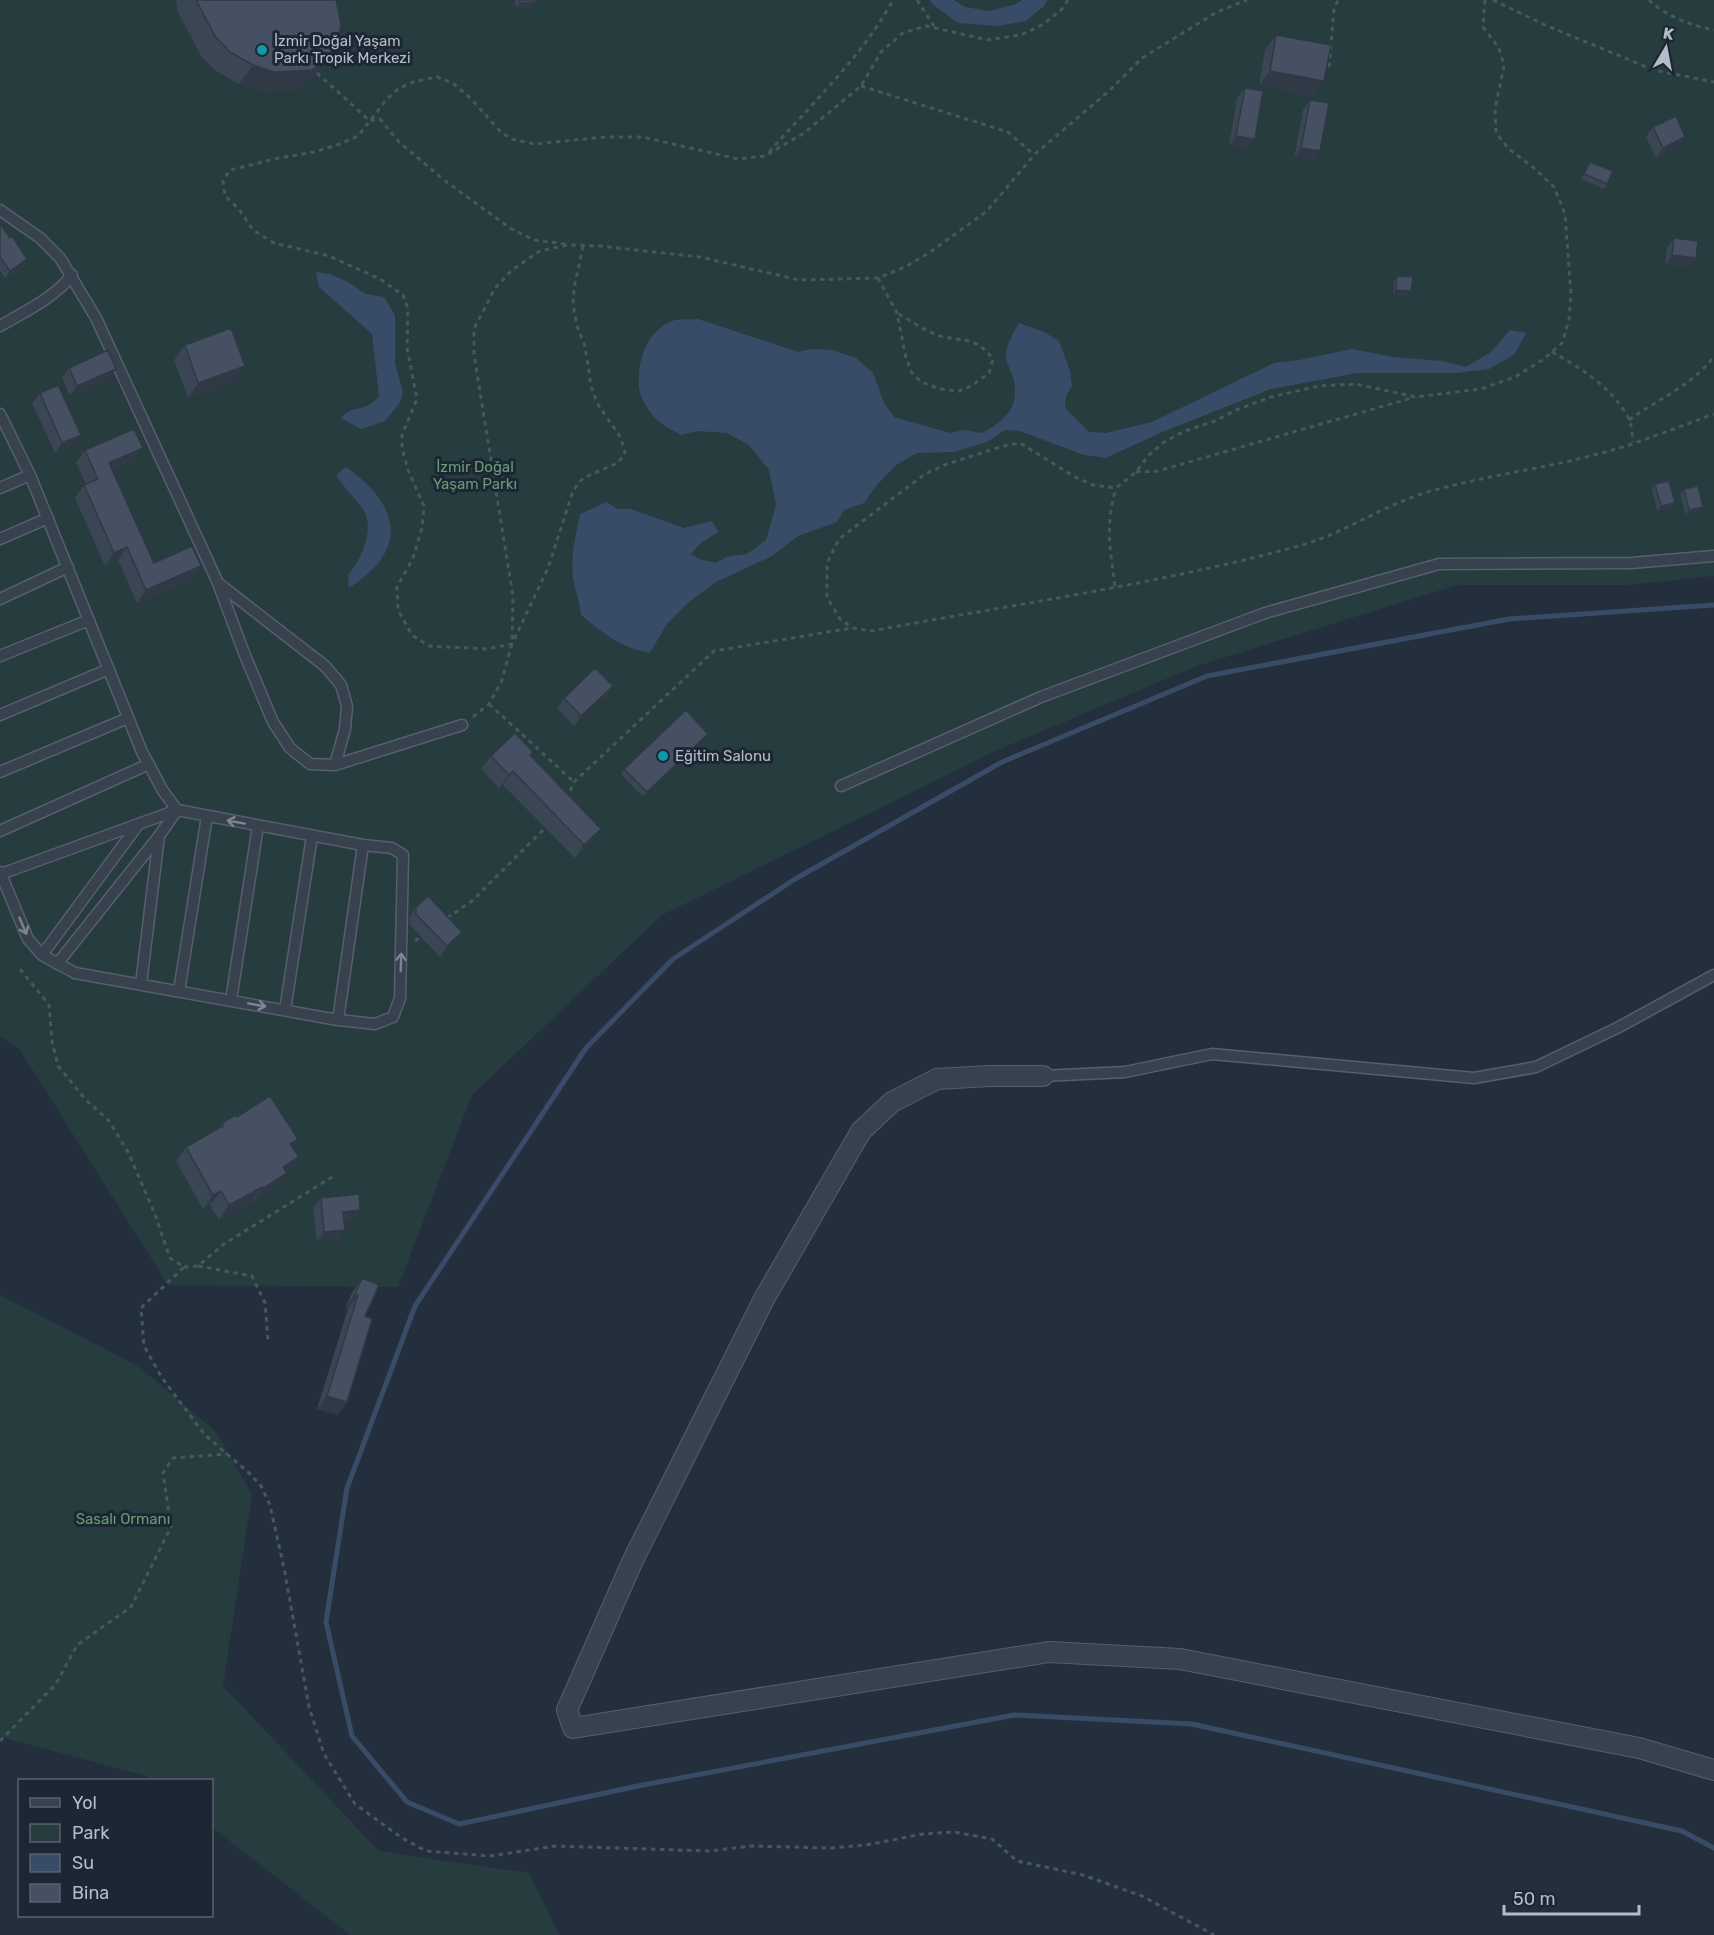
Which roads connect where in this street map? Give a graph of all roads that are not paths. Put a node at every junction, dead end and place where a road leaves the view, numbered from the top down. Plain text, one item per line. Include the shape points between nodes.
1 (0, 210) edge
2 (72, 275) junction
3 (0, 326) edge
4 (0, 414) edge
5 (3, 426) edge
6 (30, 474) junction
7 (0, 488) edge
8 (48, 518) junction
9 (0, 539) edge
10 (1714, 556) edge
11 (68, 567) junction
12 (218, 583) junction
13 (0, 599) edge
14 (89, 620) junction
15 (0, 656) edge
16 (109, 669) junction
17 (0, 715) edge
18 (128, 718) junction
19 (462, 725) road end
20 (148, 764) junction
21 (335, 765) junction
22 (0, 772) edge
23 (841, 786) dead end
24 (177, 810) junction
25 (207, 816) junction
26 (138, 825) junction
27 (258, 826) junction
28 (0, 831) edge
29 (159, 836) junction
30 (312, 836) junction
31 (363, 845) junction
32 (0, 873) edge
33 (42, 955) junction
34 (57, 964) junction
35 (1714, 975) edge
36 (141, 984) junction
37 (178, 991) junction
38 (231, 1000) junction
39 (285, 1010) junction
40 (338, 1020) junction
41 (1042, 1076) joint
42 (1714, 1770) edge

1 - 2 lane via 40,238
2 - 3 lane via 41,302
2 - 12 lane via 120,366
4 - 5 lane
5 - 6 lane
6 - 7 lane
6 - 8 lane
8 - 9 lane
8 - 11 lane
10 - 23 lane via 1631,563 1439,564 1266,613 1041,698
11 - 13 lane
11 - 14 lane
12 - 21 lane via 259,691 279,731 290,748 310,764
12 - 21 lane via 325,666 341,686 347,706
14 - 15 lane
14 - 16 lane
16 - 17 lane
16 - 18 lane
18 - 20 lane
18 - 22 lane
19 - 21 lane
20 - 24 lane
20 - 28 lane
24 - 25 lane
24 - 26 lane
24 - 29 lane
27 -> 25 lane
25 - 37 lane
26 - 32 lane
26 - 33 lane
27 - 30 lane
27 - 38 lane
29 - 34 lane
29 - 36 lane
30 - 31 lane
30 - 39 lane
31 - 40 lane
40 -> 31 lane via 375,1024 393,1017 400,998 403,855 392,848
32 -> 33 lane via 28,939
33 - 34 lane
34 - 36 lane via 75,973
35 - 41 lane via 1536,1067 1474,1078 1212,1054 1125,1072
36 - 37 lane
37 - 38 lane
38 -> 39 lane
39 - 40 lane
41 - 42 street via 937,1079 892,1102 861,1131 764,1299 633,1560 567,1710 573,1728 1049,1652 1180,1659 1639,1748

